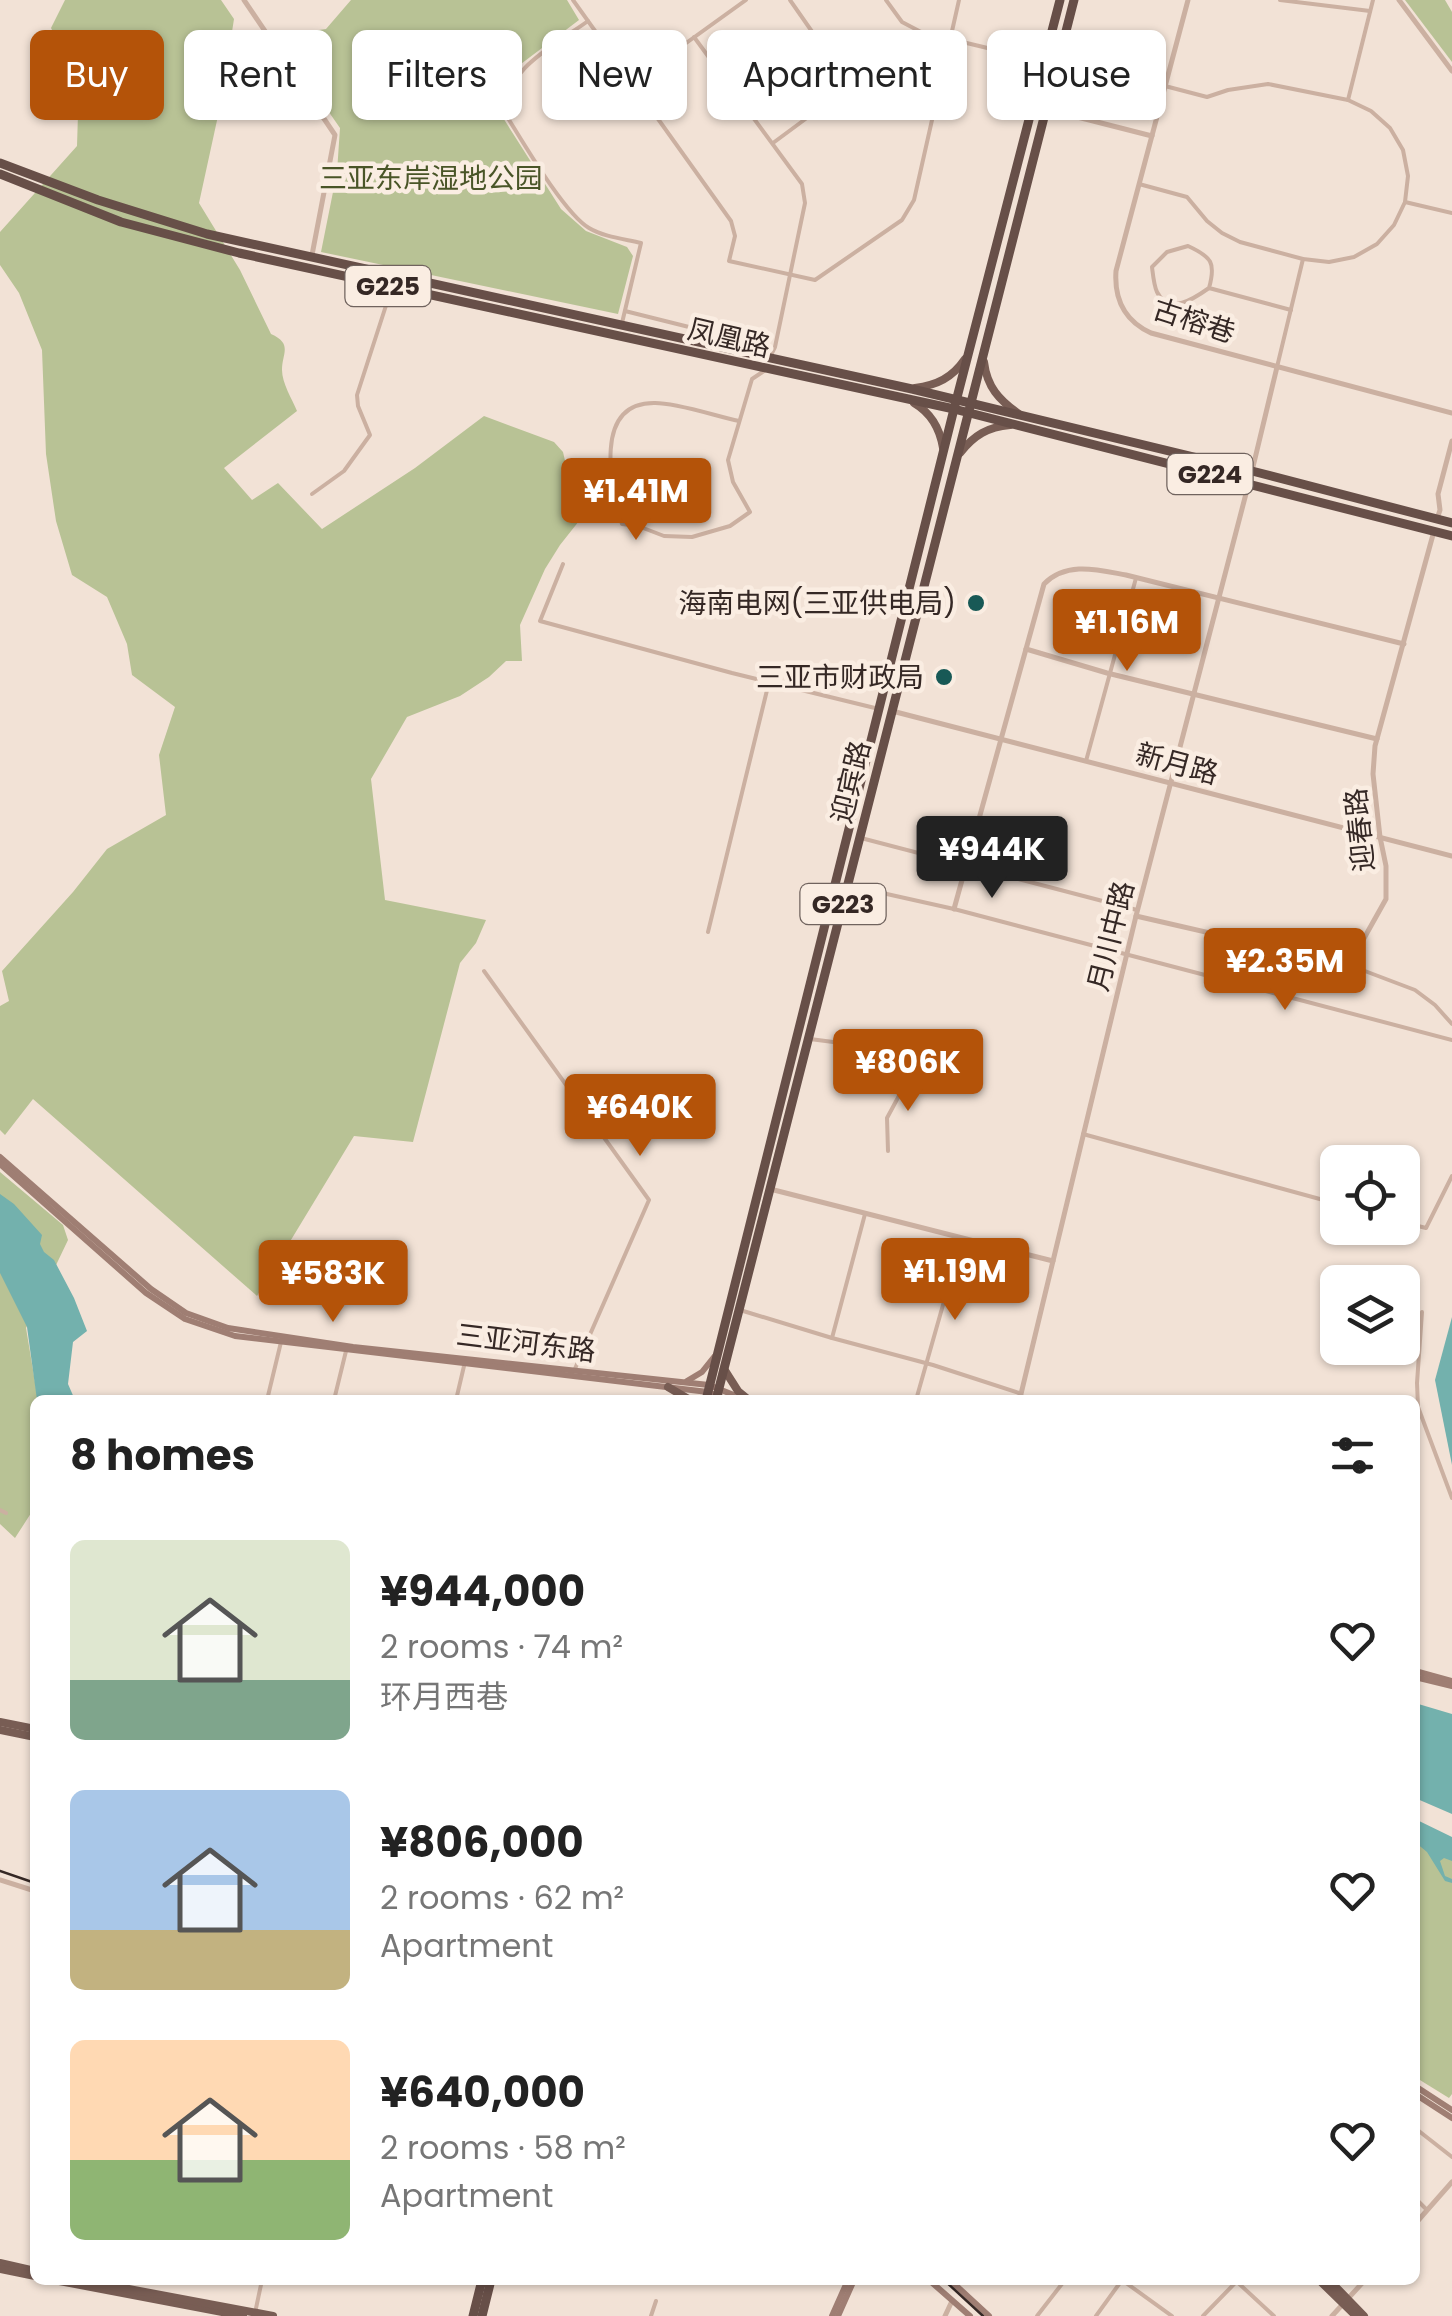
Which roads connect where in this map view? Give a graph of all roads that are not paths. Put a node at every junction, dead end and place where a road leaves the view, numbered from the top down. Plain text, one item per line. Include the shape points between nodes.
1 (244, 0) edge
2 (573, 0) edge
3 (746, 0) edge
4 (790, 0) edge
5 (886, 0) edge
6 (959, 0) edge
7 (1060, 0) edge
8 (1074, 0) edge
9 (1188, 0) edge
10 (1280, 0) edge
11 (1373, 0) edge
12 (1399, 0) edge
13 (1370, 12) junction
14 (588, 21) junction
15 (594, 30) edge
16 (917, 30) edge
17 (952, 30) edge
18 (1052, 30) edge
19 (1066, 30) edge
20 (694, 37) junction
21 (687, 42) edge
22 (1452, 71) edge
23 (1166, 82) edge
24 (1166, 86) edge
25 (1348, 100) junction
26 (659, 120) edge
27 (932, 120) edge
28 (1029, 120) edge
29 (1043, 120) edge
30 (1089, 120) edge
31 (1156, 120) edge
32 (1152, 136) junction
33 (772, 144) junction
34 (0, 162) edge
35 (0, 174) edge
36 (1139, 184) junction
37 (1405, 202) junction
38 (1452, 214) edge
39 (311, 258) junction
40 (1303, 260) junction
41 (788, 274) junction
42 (392, 287) junction
43 (1209, 288) junction
44 (1291, 310) junction
45 (625, 311) junction
46 (622, 324) junction
47 (970, 351) junction
48 (984, 356) junction
49 (770, 357) junction
50 (1278, 367) junction
51 (767, 370) junction
52 (912, 389) junction
53 (910, 400) junction
54 (956, 405) junction
55 (970, 408) junction
56 (1452, 413) edge
57 (1023, 416) junction
58 (739, 421) junction
59 (1014, 424) junction
60 (1452, 441) edge
61 (944, 453) junction
62 (957, 457) junction
63 (1252, 472) junction
64 (1249, 484) junction
65 (312, 494) dead end
66 (1437, 519) junction
67 (1452, 523) edge
68 (1434, 531) junction
69 (1452, 536) edge
70 (562, 564) dead end
71 (1136, 578) junction
72 (1219, 597) junction
73 (1404, 644) junction
74 (1026, 649) junction
75 (1110, 673) junction
76 (769, 682) junction
77 (1194, 694) junction
78 (879, 709) junction
79 (892, 711) junction
80 (1001, 739) junction
81 (1377, 739) junction
82 (1086, 761) junction
83 (1171, 783) junction
84 (860, 838) junction
85 (1380, 838) junction
86 (1452, 856) edge
87 (966, 866) junction
88 (848, 885) junction
89 (954, 909) junction
90 (1137, 913) junction
91 (708, 932) dead end
92 (1128, 954) junction
93 (1349, 965) junction
94 (484, 971) dead end
95 (1452, 1024) edge
96 (809, 1038) junction
97 (1452, 1040) edge
98 (1083, 1134) junction
99 (888, 1151) dead end
100 (0, 1156) edge
101 (0, 1164) edge
102 (1452, 1176) edge
103 (770, 1189) junction
104 (1320, 1199) edge
105 (865, 1213) junction
106 (1420, 1226) edge
107 (962, 1238) junction
108 (1053, 1261) junction
109 (740, 1310) junction
110 (1422, 1312) dead end
111 (832, 1338) junction
112 (280, 1342) junction
113 (346, 1351) junction
114 (718, 1352) junction
115 (464, 1363) junction
116 (927, 1363) junction
117 (723, 1368) junction
118 (574, 1371) junction
119 (683, 1382) junction
120 (668, 1388) junction
121 (712, 1393) edge
122 (269, 1395) edge
123 (335, 1395) edge
124 (457, 1395) edge
125 (681, 1395) edge
126 (742, 1395) edge
127 (917, 1395) edge
128 (1015, 1395) edge
129 (1021, 1395) edge
130 (1418, 1395) edge
131 (1420, 1412) edge
132 (1452, 1498) edge
133 (1420, 1675) edge
134 (1452, 1683) edge
135 (0, 1726) edge
136 (30, 1732) edge
137 (0, 1880) edge
138 (30, 1890) edge
139 (1420, 2089) edge
140 (1420, 2097) edge
141 (1452, 2110) edge
142 (1452, 2118) edge
143 (1420, 2132) edge
144 (1452, 2157) edge
145 (1452, 2182) edge
146 (1420, 2203) edge
147 (1427, 2210) junction
148 (1420, 2218) edge
149 (0, 2266) edge
150 (30, 2272) edge
151 (84, 2285) edge
152 (102, 2285) edge
153 (141, 2285) edge
154 (261, 2285) edge
155 (481, 2285) edge
156 (490, 2285) edge
157 (849, 2285) edge
158 (936, 2285) edge
159 (955, 2285) edge
160 (1062, 2285) edge
161 (1118, 2285) edge
162 (1129, 2285) edge
163 (1232, 2285) edge
164 (1242, 2285) edge
165 (1325, 2285) edge
166 (1333, 2285) edge
167 (1361, 2285) edge
168 (139, 2294) junction
169 (953, 2300) junction
170 (656, 2301) dead end
171 (1346, 2302) junction
172 (254, 2313) junction
173 (243, 2316) edge
174 (272, 2316) edge
175 (473, 2316) edge
176 (482, 2316) edge
177 (651, 2316) edge
178 (835, 2316) edge
179 (945, 2316) edge
180 (970, 2316) edge
181 (988, 2316) edge
182 (1036, 2316) edge
183 (1096, 2316) edge
184 (1172, 2316) edge
185 (1203, 2316) edge
186 (1274, 2316) edge
187 (1332, 2316) edge
188 (1356, 2316) edge
189 (1364, 2316) edge

1 - 39 street via 335,135
2 - 14 street
3 - 20 street
4 - 33 street via 850,86
5 - 16 street
6 - 17 street
7 - 18 highway, 迎宾路 / G223
8 - 19 highway, 迎宾路 / G223
9 - 23 street, 古榕巷
10 - 13 street
11 - 13 street
12 - 22 street
13 - 25 street
14 - 15 street
14 - 45 street via 524,67 504,105 579,221 642,243
20 - 21 street
20 - 33 street
24 - 25 street via 1207,97 1268,84
25 - 37 street via 1390,128 1403,150
26 - 41 street via 731,221 729,261
27 - 41 street via 914,200 902,220 818,278
28 - 47 highway, 迎宾路 / G223
29 - 48 highway, 迎宾路 / G223
30 - 32 street
31 - 32 street, 古榕巷
32 - 36 street, 古榕巷
33 - 41 street via 805,192
34 - 39 highway, 凤凰路 / G225 via 169,223
35 - 42 highway, 凤凰路 / G225 via 121,222
36 - 40 street via 1187,196 1222,234
36 - 50 street, 古榕巷 via 1116,272 1127,316 1151,333
37 - 38 street
37 - 40 street via 1394,225 1366,251 1329,262
39 - 46 highway, 凤凰路 / G225
40 - 44 street
41 - 49 street
42 - 51 highway, 凤凰路 / G225
42 - 65 street via 357,396 370,435 344,471
43 - 43 street via 1179,304 1164,300 1152,267 1167,252 1188,246 1210,260
43 - 44 street
44 - 50 street
45 - 46 street
45 - 49 street via 761,345
46 - 49 highway, 凤凰路 / G225
47 - 52 main road via 947,379
47 - 54 highway, 迎宾路 / G223
48 - 55 highway, 迎宾路 / G223
48 - 57 main road via 992,390
49 - 51 street
49 - 52 highway, 凤凰路 / G225
50 - 56 street, 古榕巷
50 - 63 street
51 - 53 highway, 凤凰路 / G225
51 - 58 street via 752,379
52 - 54 highway, 凤凰路 / G225
53 - 54 highway, 凤凰路 / G225
53 - 61 main road via 932,419
54 - 55 highway, 凤凰路 / G224
54 - 61 highway, 迎宾路 / G223
55 - 57 highway, 凤凰路 / G224
55 - 59 highway, 凤凰路 / G224
55 - 62 highway, 迎宾路 / G223
57 - 63 highway, 凤凰路 / G224
58 - 58 street via 657,402 620,417 610,444 622,524 692,537 750,512 728,460
59 - 62 main road via 983,432
59 - 64 highway, 凤凰路 / G224
60 - 66 street
61 - 78 highway, 迎宾路 / G223
62 - 79 highway, 迎宾路 / G223
63 - 66 highway, 凤凰路 / G224
64 - 68 highway, 凤凰路 / G224
64 - 72 street, 月川中路
66 - 67 highway, 凤凰路 / G224
68 - 69 highway, 凤凰路 / G224
68 - 73 street, 迎春路
70 - 76 street via 540,621
71 - 72 street
71 - 74 street via 1089,569 1056,573 1044,584
71 - 75 street
72 - 73 street
72 - 77 street, 月川中路
73 - 81 street, 迎春路
74 - 75 street
74 - 80 street
75 - 77 street
75 - 82 street
76 - 78 street
76 - 91 street
77 - 81 street
77 - 83 street, 月川中路
78 - 114 highway, 迎宾路 / G223
79 - 80 street, 新月路
79 - 84 highway, 迎宾路 / G223
80 - 82 street, 新月路
80 - 87 street
81 - 85 street, 迎春路
82 - 83 street, 新月路
83 - 85 street, 新月路
83 - 90 street, 月川中路
84 - 87 street
84 - 88 highway, 迎宾路 / G223
85 - 86 street, 新月路
85 - 93 street, 迎春路 via 1386,898
87 - 89 street
87 - 90 street
88 - 89 street
88 - 96 highway, 迎宾路 / G223
89 - 92 street
90 - 92 street, 月川中路
90 - 93 street
92 - 97 street
92 - 98 street, 月川中路
93 - 95 street via 1416,990
94 - 118 street via 649,1200
96 - 99 street via 864,1046 905,1076 887,1118
96 - 103 highway, 迎宾路 / G223
98 - 104 street
98 - 108 street, 月川中路
100 - 118 main road, 三亚河东路 via 186,1313 263,1335
101 - 112 main road, 三亚河东路 via 146,1294 185,1319
102 - 106 street via 1426,1228
103 - 105 street
103 - 109 highway, 迎宾路 / G223
105 - 107 street
105 - 111 street
107 - 108 street
107 - 116 street
108 - 129 street, 月川中路
109 - 111 street
109 - 117 highway, 迎宾路 / G223
110 - 130 street
111 - 116 street
112 - 113 main road, 三亚河东路
112 - 122 street
113 - 115 main road, 三亚河东路
113 - 123 street
114 - 119 main road
114 - 121 highway, 迎宾路 / G223
115 - 120 main road, 三亚河东路
115 - 124 street
116 - 127 street
116 - 128 street
117 - 121 highway, 迎宾路 / G223
117 - 126 main road
118 - 119 main road, 三亚河东路
119 - 121 main road, 三亚河东路
120 - 121 main road, 三亚河东路
120 - 125 main road
131 - 132 street
133 - 134 main road
135 - 136 main road
137 - 138 street
139 - 141 main road
140 - 142 main road
143 - 144 street
145 - 147 street
146 - 147 street
147 - 148 street
149 - 150 main road
151 - 168 main road
152 - 168 main road
153 - 168 main road
154 - 172 street
155 - 175 highway
156 - 176 highway
157 - 178 main road
158 - 169 main road
159 - 181 main road
160 - 182 street
161 - 183 street
162 - 184 street
163 - 185 street
164 - 186 street
165 - 171 main road
166 - 171 main road
167 - 171 street
168 - 172 main road
168 - 173 main road
169 - 179 street
169 - 180 main road
170 - 177 street
171 - 187 street
171 - 188 main road
171 - 189 main road
172 - 174 main road

